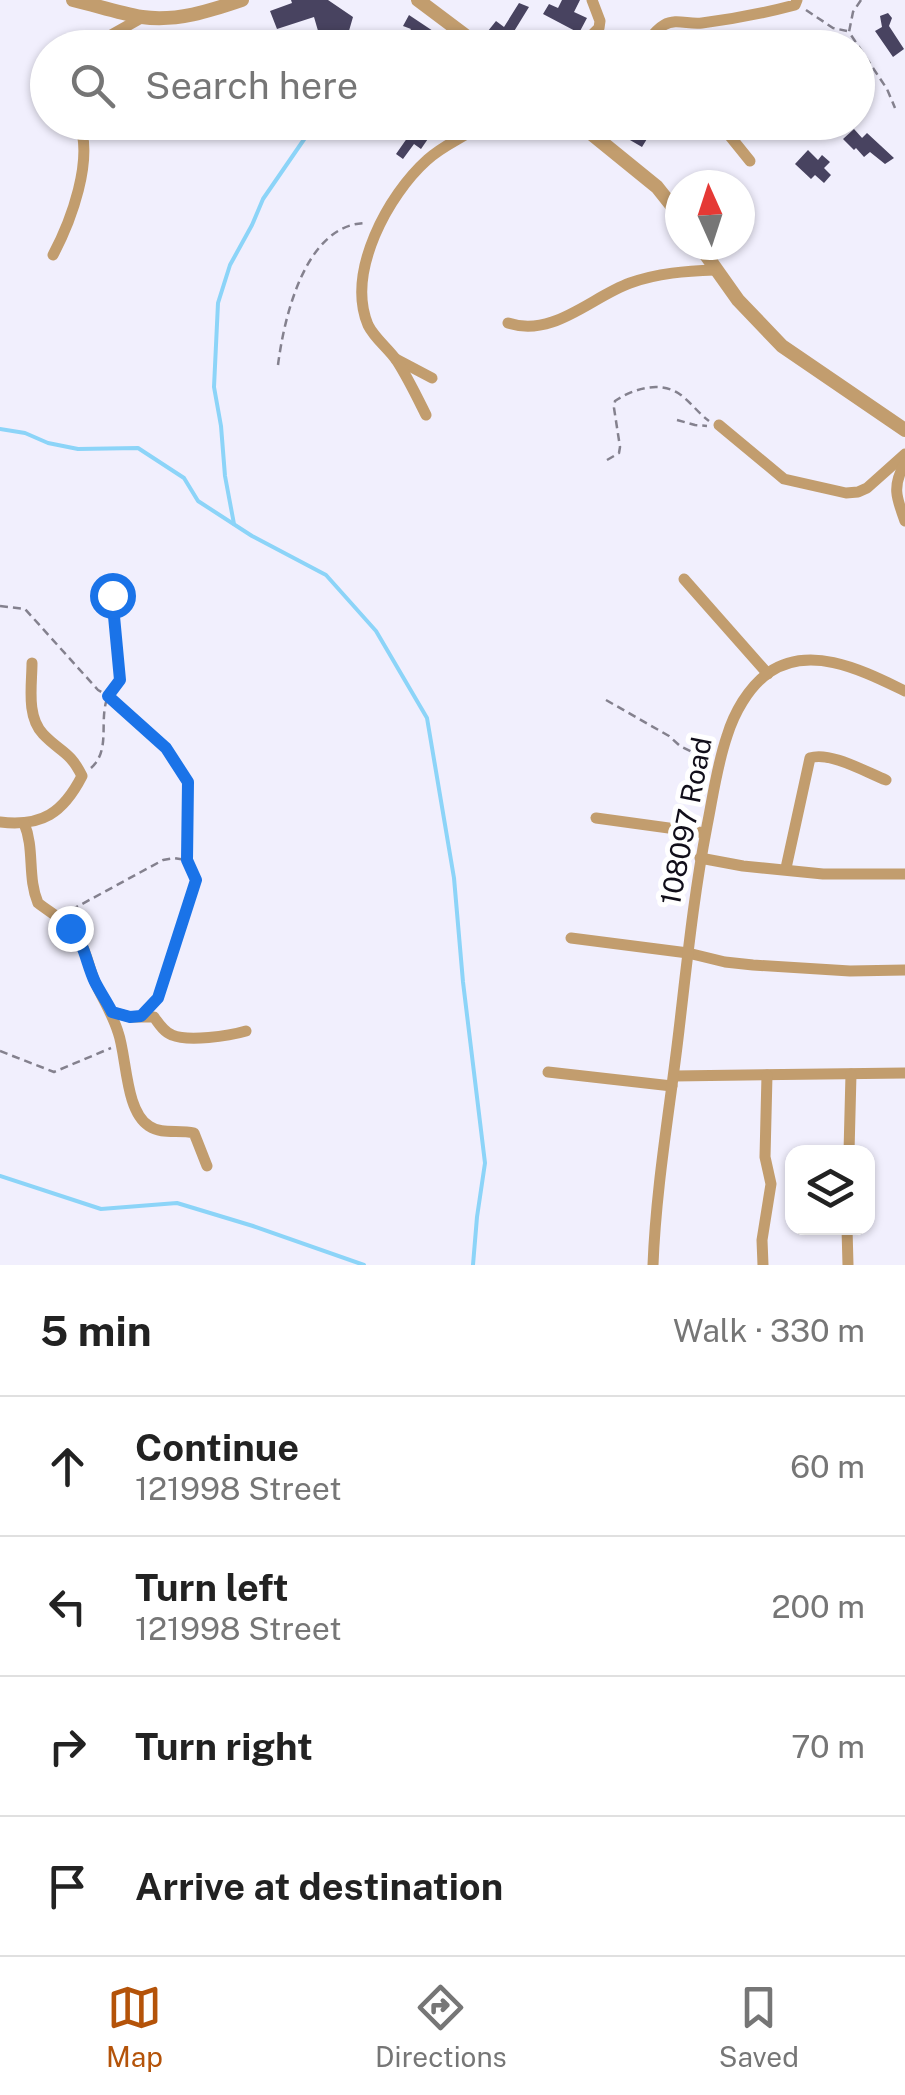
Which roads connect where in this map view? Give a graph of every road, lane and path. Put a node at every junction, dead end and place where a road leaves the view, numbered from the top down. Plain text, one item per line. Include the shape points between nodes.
1 (72, 0) edge
2 (242, 0) edge
3 (418, 0) edge
4 (592, 0) edge
5 (862, 0) edge
6 (797, 2) edge
7 (121, 6) edge
8 (143, 17) junction
9 (120, 30) edge
10 (458, 30) edge
11 (597, 30) edge
12 (658, 30) edge
13 (841, 30) edge
14 (850, 30) edge
15 (875, 72) edge
16 (896, 108) dead end
17 (84, 140) edge
18 (453, 140) edge
19 (600, 140) edge
20 (733, 140) edge
21 (750, 161) dead end
22 (665, 197) edge
23 (382, 223) junction
24 (53, 255) dead end
25 (709, 260) edge
26 (715, 270) junction
27 (508, 323) dead end
28 (396, 358) junction
29 (278, 365) dead end
30 (432, 378) dead end
31 (426, 415) dead end
32 (676, 420) dead end
33 (713, 423) junction
34 (905, 430) edge
35 (905, 454) edge
36 (607, 460) dead end
37 (905, 463) edge
38 (905, 521) edge
39 (684, 579) dead end
40 (112, 595) dead end
41 (0, 606) edge
42 (32, 663) dead end
43 (768, 674) junction
44 (905, 691) edge
45 (108, 696) junction
46 (606, 700) dead end
47 (719, 766) junction
48 (82, 776) junction
49 (886, 780) dead end
50 (596, 818) dead end
51 (0, 822) edge
52 (24, 823) junction
53 (705, 834) junction
54 (700, 858) junction
55 (187, 860) junction
56 (786, 868) junction
57 (905, 874) edge
58 (58, 917) junction
59 (571, 938) dead end
60 (688, 953) junction
61 (905, 970) edge
62 (112, 1012) junction
63 (141, 1016) junction
64 (246, 1031) dead end
65 (120, 1038) junction
66 (0, 1051) edge
67 (548, 1072) dead end
68 (905, 1073) edge
69 (851, 1074) junction
70 (767, 1075) junction
71 (673, 1081) junction
72 (849, 1145) edge
73 (207, 1166) dead end
74 (847, 1235) edge
75 (653, 1265) edge
76 (763, 1265) edge
77 (848, 1265) edge

1 - 7 street
2 - 8 street via 184,16
3 - 10 street
4 - 11 street
5 - 14 path
6 - 12 street via 699,24 676,21
6 - 13 path
7 - 8 street
8 - 9 street
15 - 16 path
17 - 24 street via 69,222
18 - 23 street via 401,188
19 - 22 street
20 - 21 street
23 - 28 street via 365,265 363,300 372,333
23 - 29 path via 359,222 330,235 307,265 282,332
25 - 26 street
26 - 27 street via 628,284 544,324
26 - 34 street via 782,346
28 - 30 street
28 - 31 street
32 - 33 path
33 - 35 street via 784,479 846,492 868,488
33 - 36 path via 676,392 628,392 614,408 619,453
37 - 38 street via 896,490
39 - 43 street
40 - 45 path via 120,680
41 - 45 path via 25,610
42 - 48 street via 31,704 39,730 74,760
43 - 44 street via 816,660 855,668
43 - 47 street, 108097 Road via 740,706
45 - 48 path via 100,760
45 - 55 path via 166,748 188,782
46 - 47 path
47 - 53 street, 108097 Road
48 - 52 street via 59,810
49 - 56 street via 827,756 810,758
50 - 53 street
51 - 52 street
52 - 58 street via 36,898
53 - 54 street, 108097 Road
54 - 56 street
54 - 60 street, 108097 Road
55 - 58 path via 163,860
55 - 63 path via 196,880 158,998
56 - 57 street
58 - 62 street via 77,935
59 - 60 street
60 - 61 street via 815,970
60 - 71 street, 108097 Road
62 - 63 street
62 - 65 street
63 - 64 street via 154,1017 180,1037
65 - 66 path via 108,1050 54,1072
65 - 73 street via 143,1122 194,1134
67 - 71 street
68 - 69 street
69 - 70 street
69 - 72 street
70 - 71 street
70 - 76 street via 771,1184
71 - 75 street, 108097 Road
74 - 77 street

